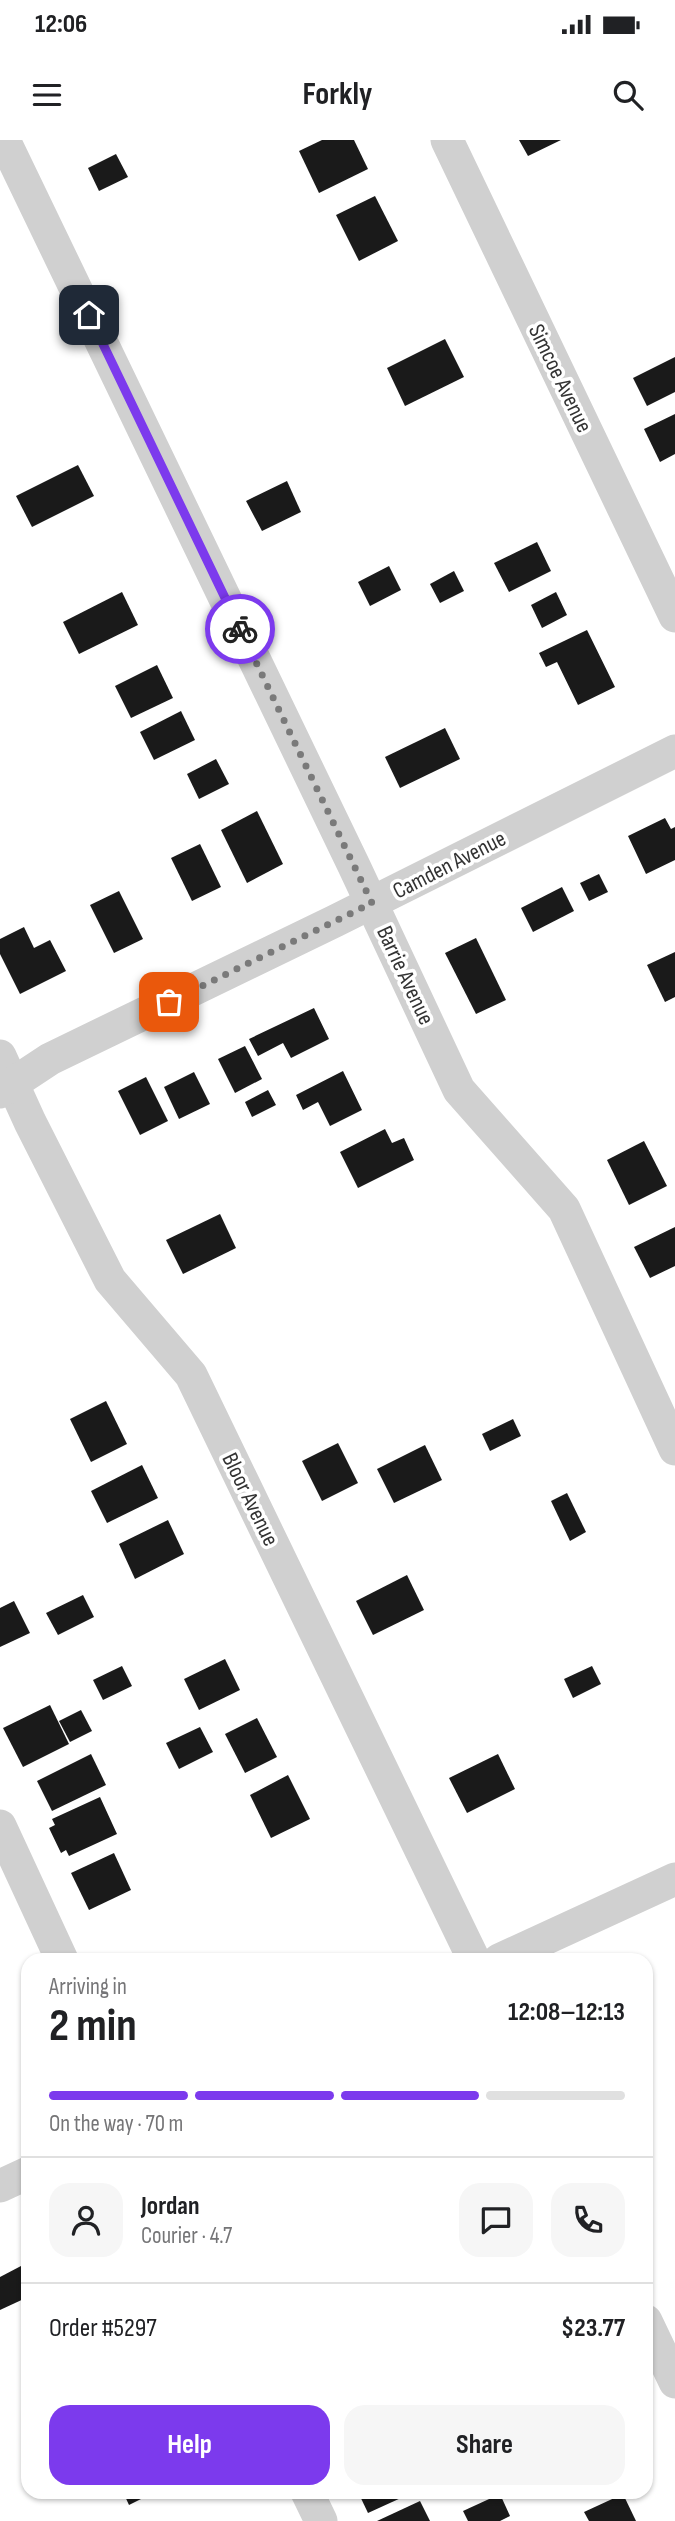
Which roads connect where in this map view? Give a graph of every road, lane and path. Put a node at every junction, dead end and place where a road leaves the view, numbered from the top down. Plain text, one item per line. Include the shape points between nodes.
1 (5, 140) edge
2 (447, 140) edge
3 (675, 615) edge
4 (675, 751) edge
5 (372, 903) junction
6 (4, 1077) edge
7 (675, 1448) edge
8 (0, 1826) edge
9 (675, 1879) edge
10 (59, 1953) edge
11 (471, 1953) edge
12 (514, 1953) edge
13 (21, 2176) edge
14 (0, 2186) edge
15 (653, 2336) edge
16 (675, 2382) edge
17 (310, 2499) edge
18 (321, 2521) edge

1 - 5 street, Barrie Avenue
2 - 3 street, Simcoe Avenue
4 - 5 street, Camden Avenue
5 - 6 street, Camden Avenue
5 - 7 street, Barrie Avenue via 459,1090 564,1209
6 - 11 street, Bloor Avenue via 110,1280 191,1375
8 - 10 street
9 - 12 street
13 - 14 street
15 - 16 street
17 - 18 street

